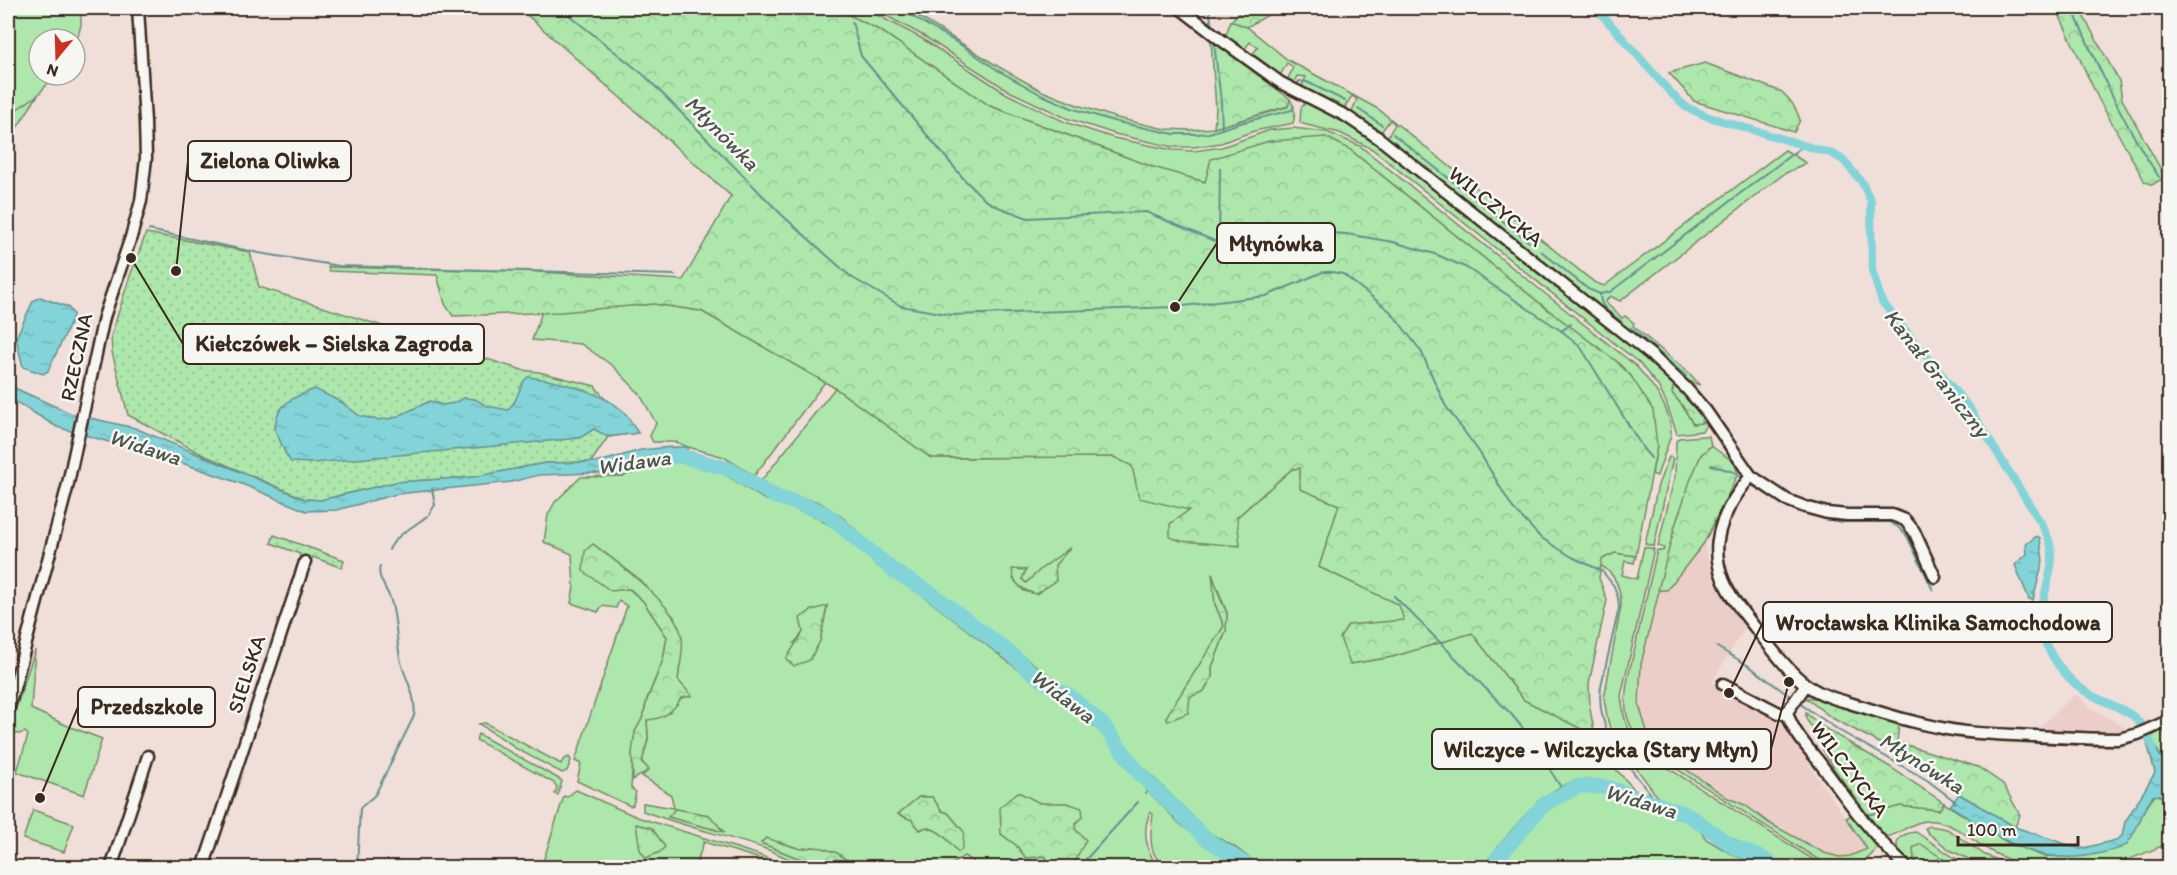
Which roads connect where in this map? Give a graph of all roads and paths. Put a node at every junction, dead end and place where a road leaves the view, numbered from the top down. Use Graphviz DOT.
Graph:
graph roads {
  1 [pos="138,8"];
  2 [pos="1180,8"];
  3 [pos="1752,476"];
  4 [pos="305,562"];
  5 [pos="1935,577"];
  6 [pos="1724,684"];
  7 [pos="1803,689"];
  8 [pos="8,711"];
  9 [pos="1789,711"];
  10 [pos="2169,720"];
  11 [pos="148,756"];
  12 [pos="111,867"];
  13 [pos="203,867"];
  14 [pos="1907,867"];
  1 -- 8 [label="street, RZECZNA"];
  2 -- 3 [label="street, WILCZYCKA"];
  3 -- 5 [label="street, WILCZYCKA"];
  3 -- 7 [label="street"];
  4 -- 13 [label="street, SIELSKA"];
  6 -- 9 [label="street"];
  7 -- 9 [label="street, WILCZYCKA"];
  7 -- 10 [label="street"];
  9 -- 14 [label="street, WILCZYCKA"];
  11 -- 12 [label="street"];
}
